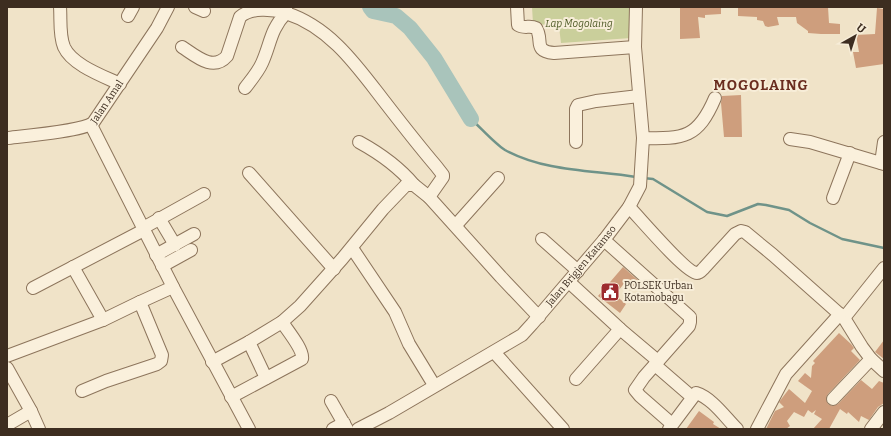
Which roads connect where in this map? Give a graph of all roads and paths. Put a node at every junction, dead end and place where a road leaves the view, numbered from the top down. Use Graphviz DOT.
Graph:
graph roads {
  1 [pos="60,7"];
  2 [pos="517,7"];
  3 [pos="636,7"];
  4 [pos="164,8"];
  5 [pos="286,10"];
  6 [pos="182,47"];
  7 [pos="635,47"];
  8 [pos="120,84"];
  9 [pos="245,88"];
  10 [pos="639,96"];
  11 [pos="715,98"];
  12 [pos="91,125"];
  13 [pos="7,138"];
  14 [pos="643,138"];
  15 [pos="790,139"];
  16 [pos="359,142"];
  17 [pos="576,142"];
  18 [pos="884,142"];
  19 [pos="850,154"];
  20 [pos="883,164"];
  21 [pos="249,173"];
  22 [pos="498,178"];
  23 [pos="414,185"];
  24 [pos="204,194"];
  25 [pos="429,196"];
  26 [pos="833,198"];
  27 [pos="629,206"];
  28 [pos="159,218"];
  29 [pos="456,225"];
  30 [pos="143,229"];
  31 [pos="194,234"];
  32 [pos="542,239"];
  33 [pos="604,240"];
  34 [pos="174,244"];
  35 [pos="352,248"];
  36 [pos="191,250"];
  37 [pos="159,260"];
  38 [pos="73,267"];
  39 [pos="884,268"];
  40 [pos="334,269"];
  41 [pos="578,271"];
  42 [pos="569,282"];
  43 [pos="173,287"];
  44 [pos="33,288"];
  45 [pos="140,302"];
  46 [pos="539,316"];
  47 [pos="842,316"];
  48 [pos="103,320"];
  49 [pos="282,322"];
  50 [pos="620,329"];
  51 [pos="249,342"];
  52 [pos="494,352"];
  53 [pos="7,356"];
  54 [pos="871,359"];
  55 [pos="212,362"];
  56 [pos="657,363"];
  57 [pos="7,368"];
  58 [pos="884,371"];
  59 [pos="266,378"];
  60 [pos="576,380"];
  61 [pos="434,385"];
  62 [pos="82,391"];
  63 [pos="231,397"];
  64 [pos="692,397"];
  65 [pos="833,399"];
  66 [pos="332,401"];
  67 [pos="31,411"];
  68 [pos="7,425"];
  69 [pos="345,426"];
  70 [pos="670,427"];
  71 [pos="38,429"];
  72 [pos="248,429"];
  73 [pos="333,429"];
  74 [pos="358,429"];
  75 [pos="563,429"];
  76 [pos="737,429"];
  77 [pos="757,429"];
  1 -- 8 [label="street"];
  2 -- 7 [label="street"];
  3 -- 7 [label="street, Jalan Brigjen Katamso"];
  4 -- 8 [label="street, Jalan Amal"];
  5 -- 6 [label="street"];
  5 -- 9 [label="street"];
  5 -- 25 [label="street"];
  7 -- 10 [label="street, Jalan Brigjen Katamso"];
  8 -- 12 [label="street, Jalan Amal"];
  10 -- 14 [label="street, Jalan Brigjen Katamso"];
  10 -- 17 [label="street"];
  11 -- 14 [label="street"];
  12 -- 13 [label="street, Jalan Amal"];
  12 -- 30 [label="street"];
  14 -- 27 [label="street, Jalan Brigjen Katamso"];
  15 -- 19 [label="street"];
  16 -- 23 [label="street"];
  18 -- 20 [label="street"];
  19 -- 20 [label="street"];
  19 -- 26 [label="street"];
  21 -- 40 [label="street"];
  22 -- 29 [label="street"];
  23 -- 25 [label="street"];
  23 -- 35 [label="street"];
  24 -- 28 [label="street"];
  25 -- 29 [label="street"];
  27 -- 33 [label="street, Jalan Brigjen Katamso"];
  27 -- 47 [label="street"];
  28 -- 30 [label="street"];
  28 -- 34 [label="street"];
  29 -- 46 [label="street"];
  30 -- 37 [label="street"];
  30 -- 38 [label="street"];
  31 -- 34 [label="street"];
  32 -- 41 [label="street"];
  33 -- 41 [label="street, Jalan Brigjen Katamso"];
  33 -- 56 [label="street"];
  34 -- 37 [label="street"];
  35 -- 40 [label="street"];
  35 -- 61 [label="street"];
  36 -- 37 [label="street"];
  37 -- 43 [label="street"];
  38 -- 44 [label="street"];
  38 -- 48 [label="street"];
  39 -- 47 [label="street"];
  40 -- 49 [label="street"];
  41 -- 42 [label="street, Jalan Brigjen Katamso"];
  42 -- 46 [label="street, Jalan Brigjen Katamso"];
  42 -- 50 [label="street"];
  43 -- 45 [label="street"];
  43 -- 55 [label="street"];
  45 -- 48 [label="street"];
  45 -- 62 [label="street"];
  46 -- 52 [label="street, Jalan Brigjen Katamso"];
  47 -- 54 [label="street"];
  47 -- 77 [label="street"];
  48 -- 53 [label="street"];
  49 -- 51 [label="street"];
  49 -- 59 [label="street"];
  50 -- 56 [label="street"];
  50 -- 60 [label="street"];
  51 -- 55 [label="street"];
  51 -- 59 [label="street"];
  52 -- 61 [label="street, Jalan Brigjen Katamso"];
  52 -- 75 [label="street"];
  54 -- 58 [label="street"];
  54 -- 65 [label="street"];
  55 -- 63 [label="street"];
  56 -- 64 [label="street"];
  56 -- 70 [label="street"];
  57 -- 67 [label="street"];
  59 -- 63 [label="street"];
  61 -- 74 [label="street, Jalan Brigjen Katamso"];
  63 -- 72 [label="street"];
  64 -- 70 [label="street"];
  64 -- 76 [label="street"];
  66 -- 69 [label="street"];
  67 -- 68 [label="street"];
  67 -- 71 [label="street"];
  69 -- 73 [label="street"];
}
